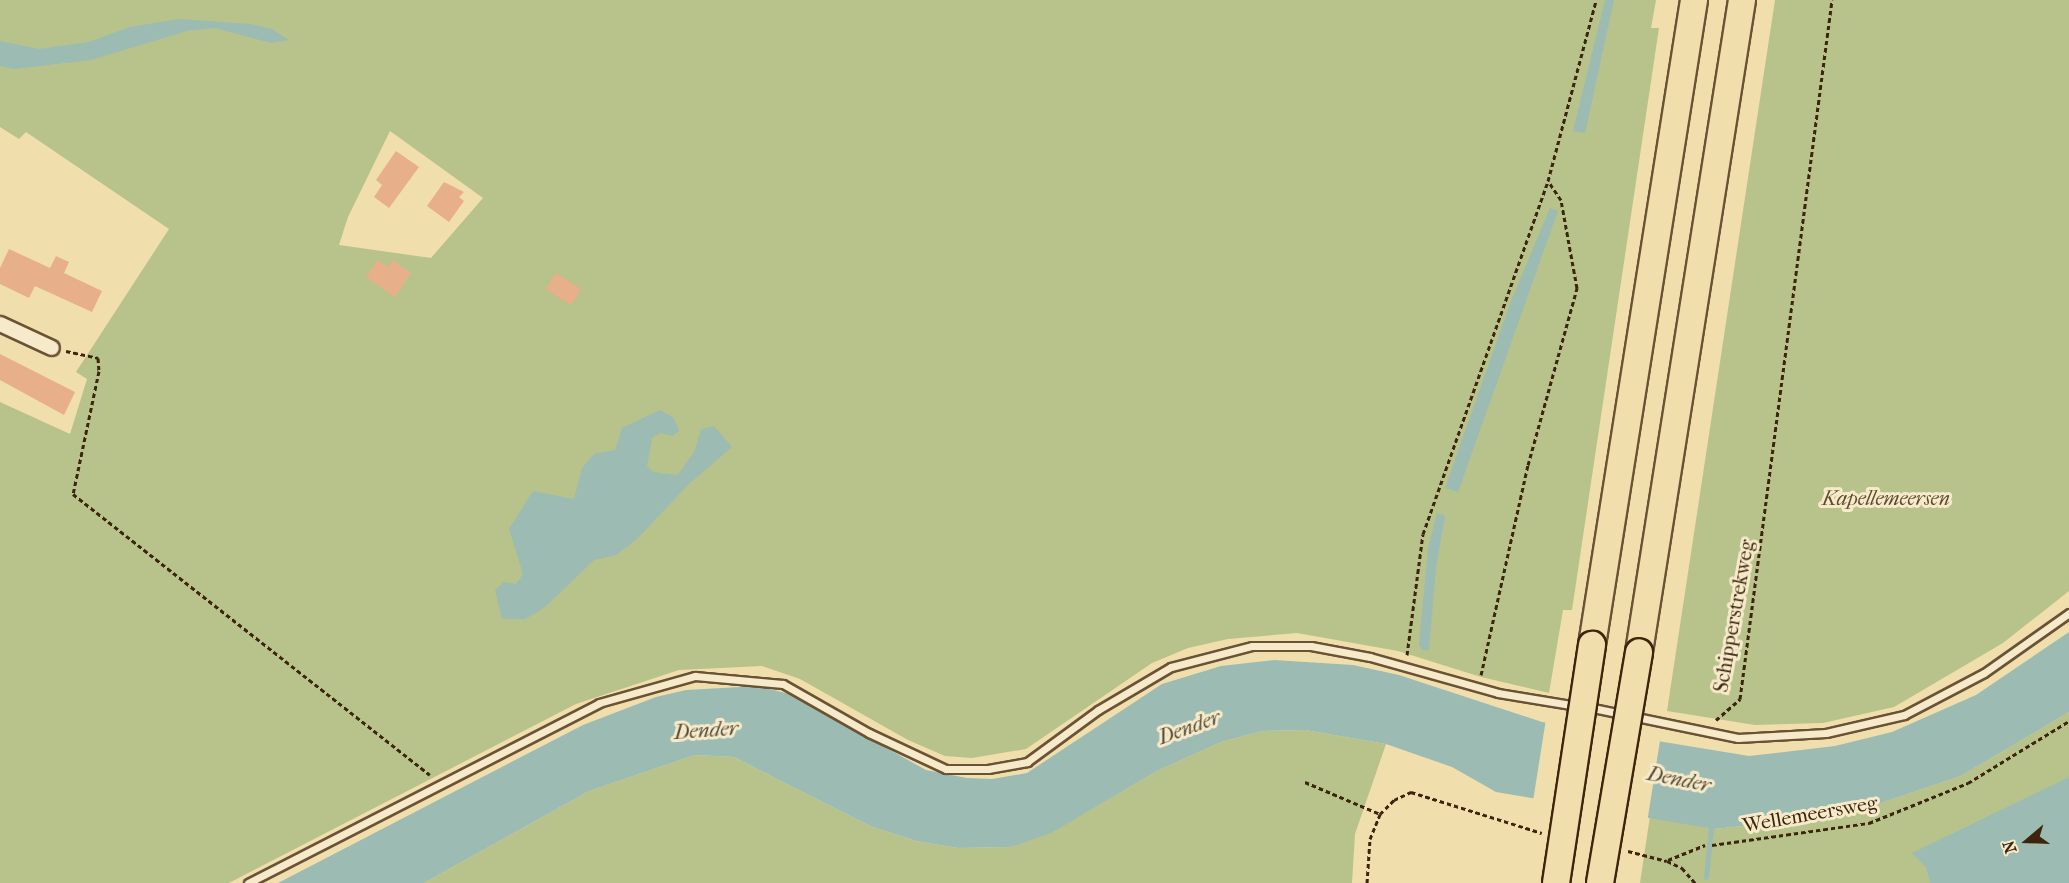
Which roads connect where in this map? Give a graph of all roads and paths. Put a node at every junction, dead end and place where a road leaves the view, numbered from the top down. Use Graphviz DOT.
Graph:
graph roads {
  1 [pos="1595,0"];
  2 [pos="1694,0"];
  3 [pos="1742,0"];
  4 [pos="1832,0"];
  5 [pos="1548,181"];
  6 [pos="0,324"];
  7 [pos="51,348"];
  8 [pos="2069,613"];
  9 [pos="1405,665"];
  10 [pos="1478,687"];
  11 [pos="2069,722"];
  12 [pos="1703,732"];
  13 [pos="1305,782"];
  14 [pos="441,784"];
  15 [pos="1380,814"];
  16 [pos="1528,830"];
  17 [pos="1705,845"];
  18 [pos="1712,845"];
  19 [pos="1646,855"];
  20 [pos="1667,861"];
  21 [pos="248,883"];
  22 [pos="1367,883"];
  23 [pos="1556,883"];
  24 [pos="1600,883"];
  25 [pos="1695,883"];
  1 -- 5 [label="path"];
  2 -- 23 [label="highway, bridge"];
  3 -- 24 [label="highway, bridge"];
  4 -- 12 [label="path, Schipperstrekweg"];
  5 -- 9 [label="path"];
  5 -- 10 [label="path"];
  6 -- 7 [label="street"];
  7 -- 14 [label="path"];
  8 -- 12 [label="lane"];
  9 -- 10 [label="lane"];
  9 -- 14 [label="lane"];
  10 -- 12 [label="lane"];
  11 -- 18 [label="path, Wellemeersweg"];
  13 -- 15 [label="path"];
  14 -- 21 [label="lane"];
  15 -- 16 [label="path"];
  15 -- 22 [label="path"];
  17 -- 20 [label="path"];
  19 -- 20 [label="path"];
  20 -- 25 [label="path"];
}
